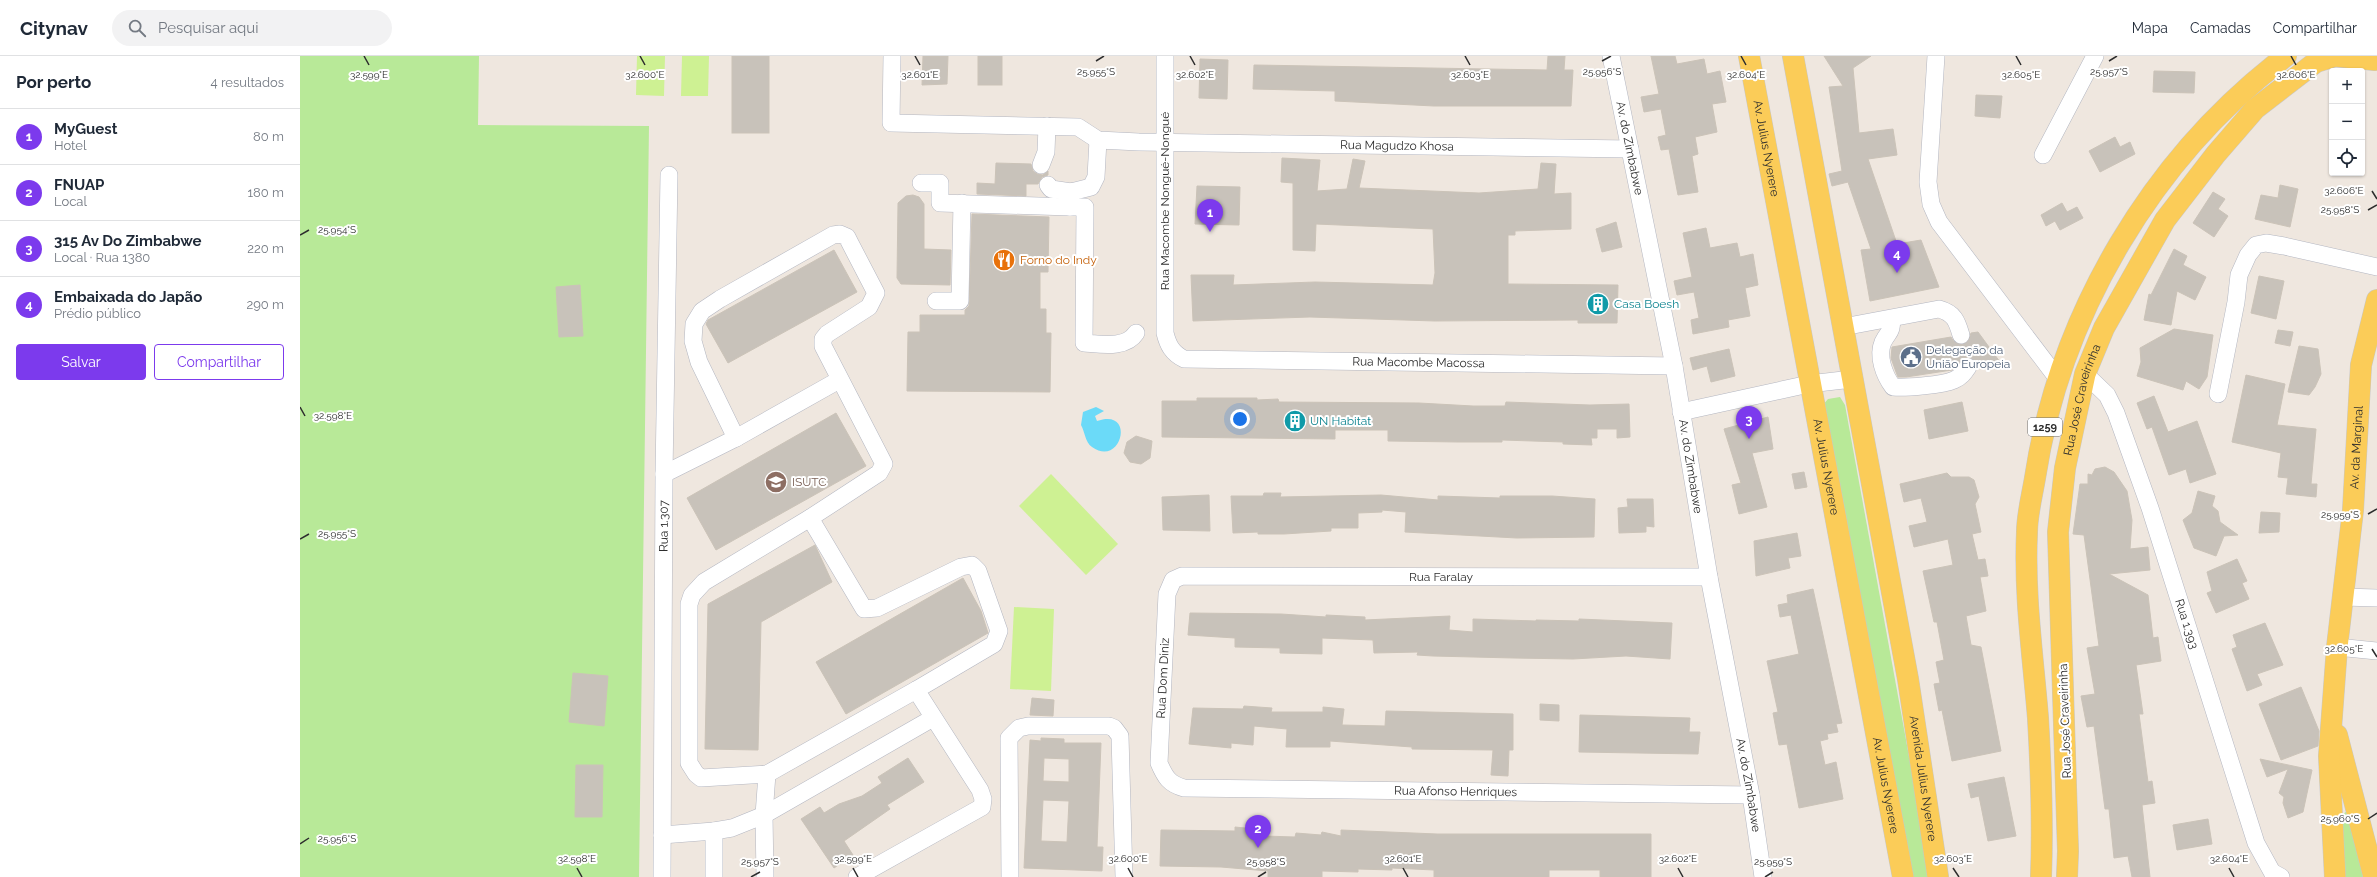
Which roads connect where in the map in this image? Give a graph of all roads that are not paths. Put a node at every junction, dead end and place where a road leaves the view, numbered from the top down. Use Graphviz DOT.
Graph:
graph roads {
  1 [pos="892,56"];
  2 [pos="1165,56"];
  3 [pos="1611,56"];
  4 [pos="1749,56"];
  5 [pos="1793,56"];
  6 [pos="1936,56"];
  7 [pos="2095,56"];
  8 [pos="2286,56"];
  9 [pos="2374,59"];
  10 [pos="1047,126"];
  11 [pos="1098,140"];
  12 [pos="1164,142"];
  13 [pos="1630,149"];
  14 [pos="2043,155"];
  15 [pos="1041,165"];
  16 [pos="669,175"];
  17 [pos="921,183"];
  18 [pos="1048,185"];
  19 [pos="1071,199"];
  20 [pos="962,203"];
  21 [pos="2377,267"];
  22 [pos="2377,300"];
  23 [pos="936,301"];
  24 [pos="1892,319"];
  25 [pos="1843,326"];
  26 [pos="1136,333"];
  27 [pos="1962,335"];
  28 [pos="1168,345"];
  29 [pos="1674,366"];
  30 [pos="1968,367"];
  31 [pos="2085,374"];
  32 [pos="1852,379"];
  33 [pos="2058,379"];
  34 [pos="839,380"];
  35 [pos="1809,384"];
  36 [pos="2218,394"];
  37 [pos="1682,412"];
  38 [pos="736,438"];
  39 [pos="664,474"];
  40 [pos="810,518"];
  41 [pos="1709,577"];
  42 [pos="1173,580"];
  43 [pos="2343,597"];
  44 [pos="2377,598"];
  45 [pos="2337,647"];
  46 [pos="2377,651"];
  47 [pos="916,690"];
  48 [pos="2332,715"];
  49 [pos="933,718"];
  50 [pos="767,774"];
  51 [pos="1164,776"];
  52 [pos="1751,795"];
  53 [pos="764,815"];
  54 [pos="714,832"];
  55 [pos="662,835"];
  56 [pos="662,877"];
  57 [pos="714,877"];
  58 [pos="765,877"];
  59 [pos="857,877"];
  60 [pos="1010,877"];
  61 [pos="1124,877"];
  62 [pos="1763,877"];
  63 [pos="1903,877"];
  64 [pos="1938,877"];
  65 [pos="2041,877"];
  66 [pos="2067,877"];
  67 [pos="2281,877"];
  68 [pos="2335,877"];
  69 [pos="2374,877"];
  1 -- 10 [label="street"];
  2 -- 12 [label="street, Rua Macombe Nongué-Nongué"];
  3 -- 13 [label="street, Av. do Zimbabwe"];
  4 -- 35 [label="main road, Av. Julius Nyerere"];
  5 -- 25 [label="main road"];
  6 -- 33 [label="street"];
  7 -- 14 [label="street"];
  8 -- 33 [label="main road, 1259"];
  9 -- 31 [label="main road, Rua José Craveirinha"];
  10 -- 11 [label="street"];
  10 -- 15 [label="street"];
  11 -- 12 [label="street, Rua Magudzo Khosa"];
  11 -- 19 [label="street"];
  12 -- 13 [label="street, Rua Magudzo Khosa"];
  12 -- 28 [label="street, Rua Macombe Nongué-Nongué"];
  13 -- 29 [label="street, Av. do Zimbabwe"];
  16 -- 39 [label="street, Rua 1.307"];
  17 -- 20 [label="street"];
  18 -- 19 [label="street"];
  19 -- 20 [label="street"];
  19 -- 26 [label="street"];
  20 -- 23 [label="street"];
  21 -- 36 [label="street"];
  22 -- 43 [label="main road, Av. da Marginal"];
  24 -- 25 [label="street"];
  24 -- 27 [label="street"];
  24 -- 30 [label="street"];
  25 -- 32 [label="main road"];
  28 -- 29 [label="street, Rua Macombe Macossa"];
  29 -- 37 [label="street, Av. do Zimbabwe"];
  31 -- 66 [label="main road, Rua José Craveirinha"];
  31 -- 67 [label="street, Rua 1.393"];
  32 -- 35 [label="street"];
  32 -- 64 [label="main road, Avenida Julius Nyerere"];
  33 -- 65 [label="main road, 1259"];
  34 -- 38 [label="street"];
  34 -- 38 [label="street"];
  34 -- 40 [label="street"];
  35 -- 37 [label="street"];
  35 -- 63 [label="main road, Av. Julius Nyerere"];
  37 -- 41 [label="street, Av. do Zimbabwe"];
  38 -- 39 [label="street"];
  39 -- 55 [label="street, Rua 1.307"];
  40 -- 47 [label="street"];
  40 -- 50 [label="street"];
  41 -- 42 [label="street, Rua Faralay"];
  41 -- 52 [label="street, Av. do Zimbabwe"];
  42 -- 51 [label="street, Rua Dom Diniz"];
  43 -- 44 [label="street"];
  43 -- 45 [label="main road, Av. da Marginal"];
  45 -- 46 [label="street"];
  45 -- 48 [label="main road, Av. da Marginal"];
  47 -- 49 [label="street"];
  47 -- 50 [label="street"];
  48 -- 68 [label="main road, Av. da Marginal"];
  48 -- 69 [label="main road, Av. da Marginal"];
  49 -- 53 [label="street"];
  49 -- 59 [label="street"];
  50 -- 53 [label="street"];
  51 -- 52 [label="street, Rua Afonso Henriques"];
  52 -- 62 [label="street, Av. do Zimbabwe"];
  53 -- 54 [label="street"];
  53 -- 58 [label="street"];
  54 -- 55 [label="street"];
  54 -- 57 [label="street"];
  55 -- 56 [label="street, Rua 1.307"];
  60 -- 61 [label="street"];
}
